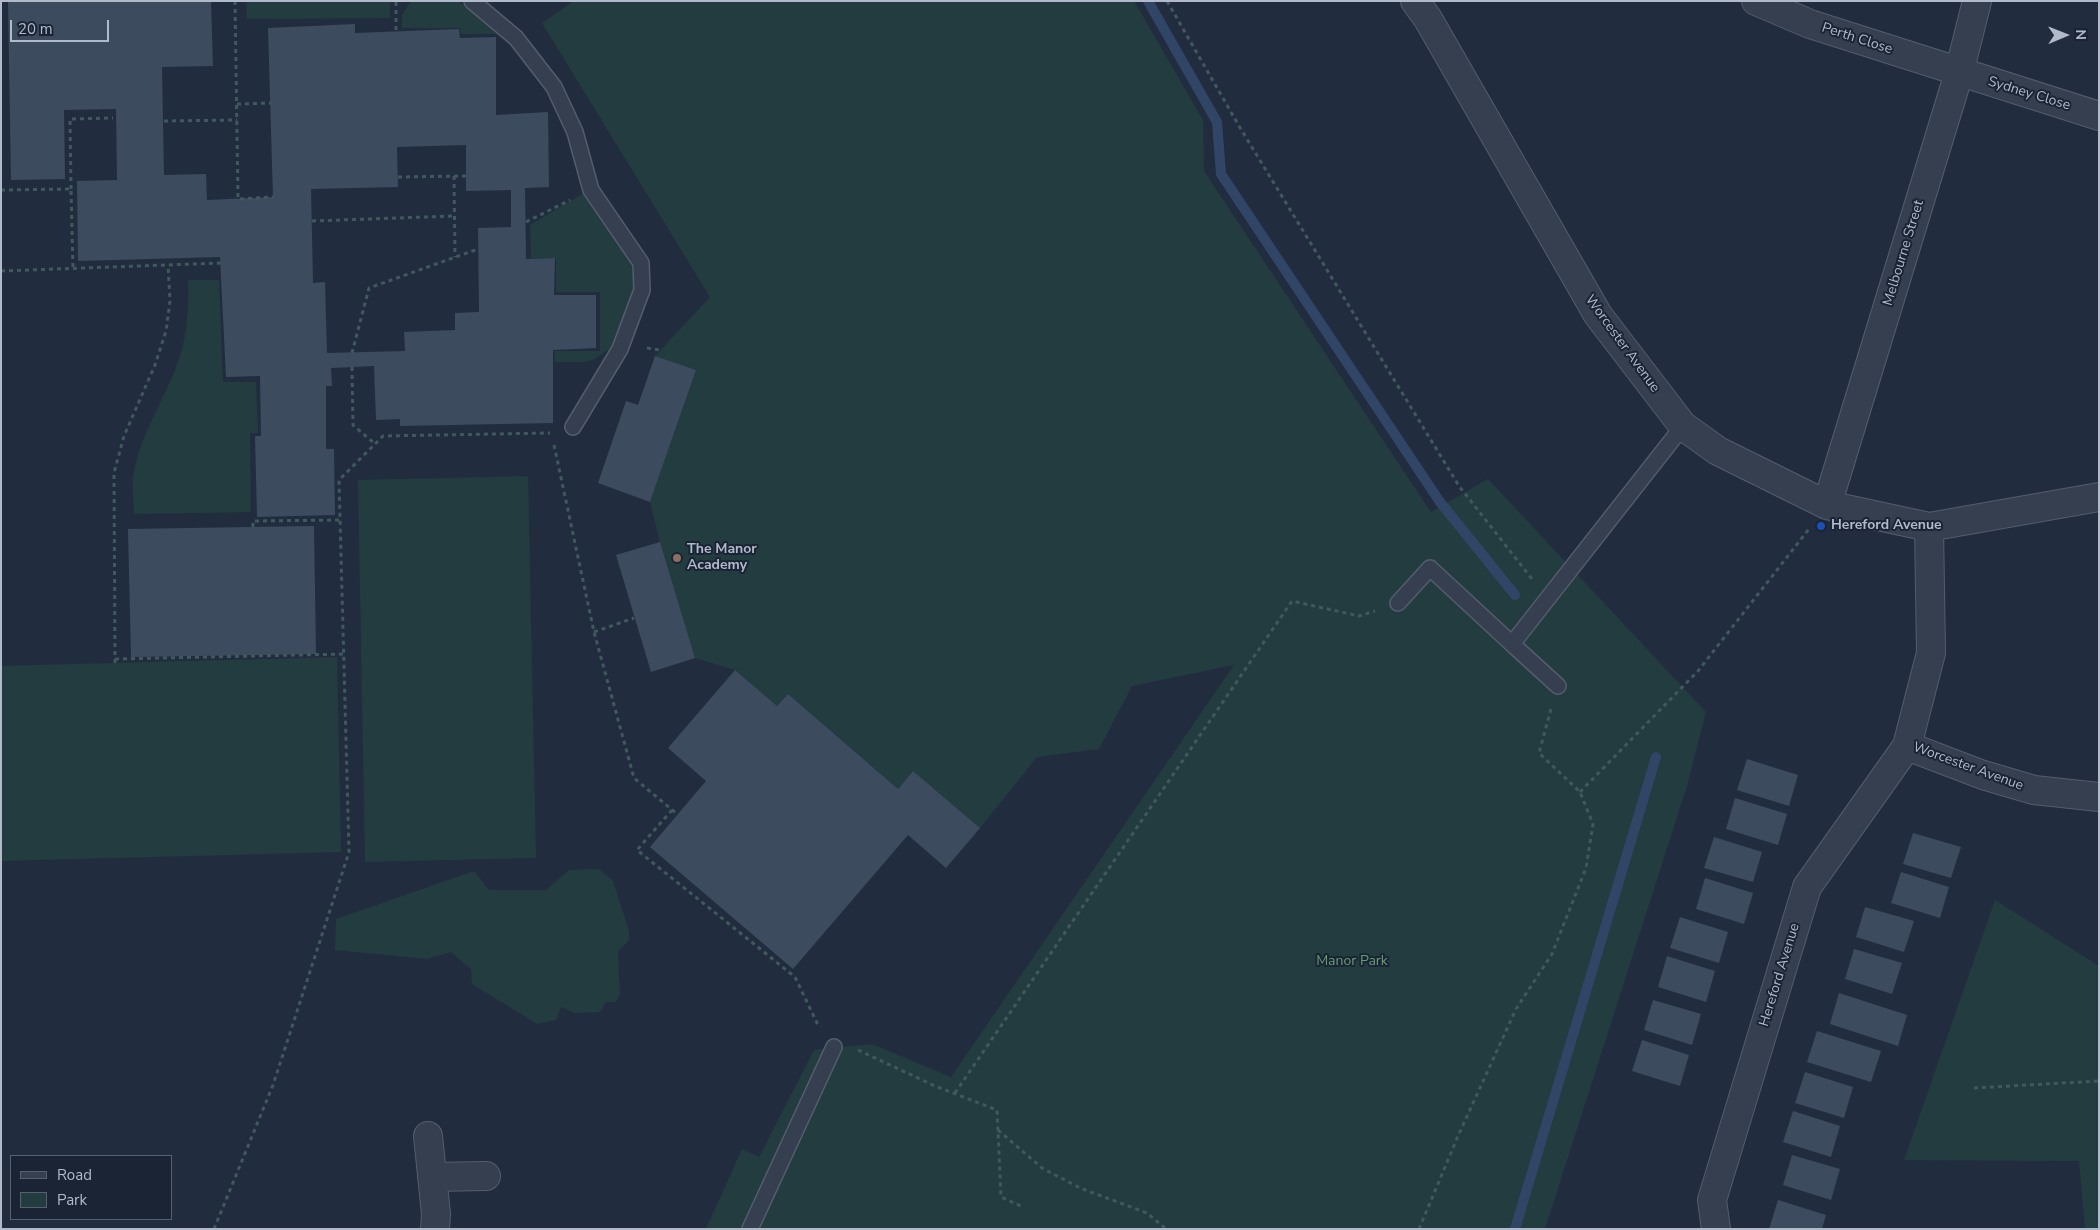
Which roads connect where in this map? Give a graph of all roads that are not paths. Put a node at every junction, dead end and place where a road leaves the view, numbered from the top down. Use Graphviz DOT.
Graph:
graph roads {
  1 [pos="472,1"];
  2 [pos="1415,1"];
  3 [pos="1756,1"];
  4 [pos="1978,1"];
  5 [pos="1959,72"];
  6 [pos="2099,116"];
  7 [pos="1684,426"];
  8 [pos="573,427"];
  9 [pos="2099,497"];
  10 [pos="1828,505"];
  11 [pos="1929,528"];
  12 [pos="1398,603"];
  13 [pos="1512,644"];
  14 [pos="1558,686"];
  15 [pos="1907,746"];
  16 [pos="2099,797"];
  17 [pos="834,1047"];
  18 [pos="428,1136"];
  19 [pos="486,1176"];
  20 [pos="432,1177"];
  21 [pos="435,1229"];
  22 [pos="750,1229"];
  23 [pos="1716,1229"];
  1 -- 8 [label="lane"];
  2 -- 7 [label="street, Worcester Avenue"];
  3 -- 5 [label="street, Perth Close"];
  4 -- 5 [label="street, Melbourne Street"];
  5 -- 6 [label="street, Sydney Close"];
  5 -- 10 [label="street, Melbourne Street"];
  7 -- 10 [label="street, Worcester Avenue"];
  7 -- 13 [label="lane"];
  9 -- 11 [label="street, Worcester Avenue"];
  10 -- 11 [label="street, Worcester Avenue"];
  11 -- 15 [label="street, Worcester Avenue"];
  12 -- 13 [label="lane"];
  13 -- 14 [label="lane"];
  15 -- 16 [label="street, Worcester Avenue"];
  15 -- 23 [label="street, Hereford Avenue"];
  17 -- 22 [label="lane"];
  18 -- 20 [label="street"];
  19 -- 20 [label="street"];
  20 -- 21 [label="street"];
}
